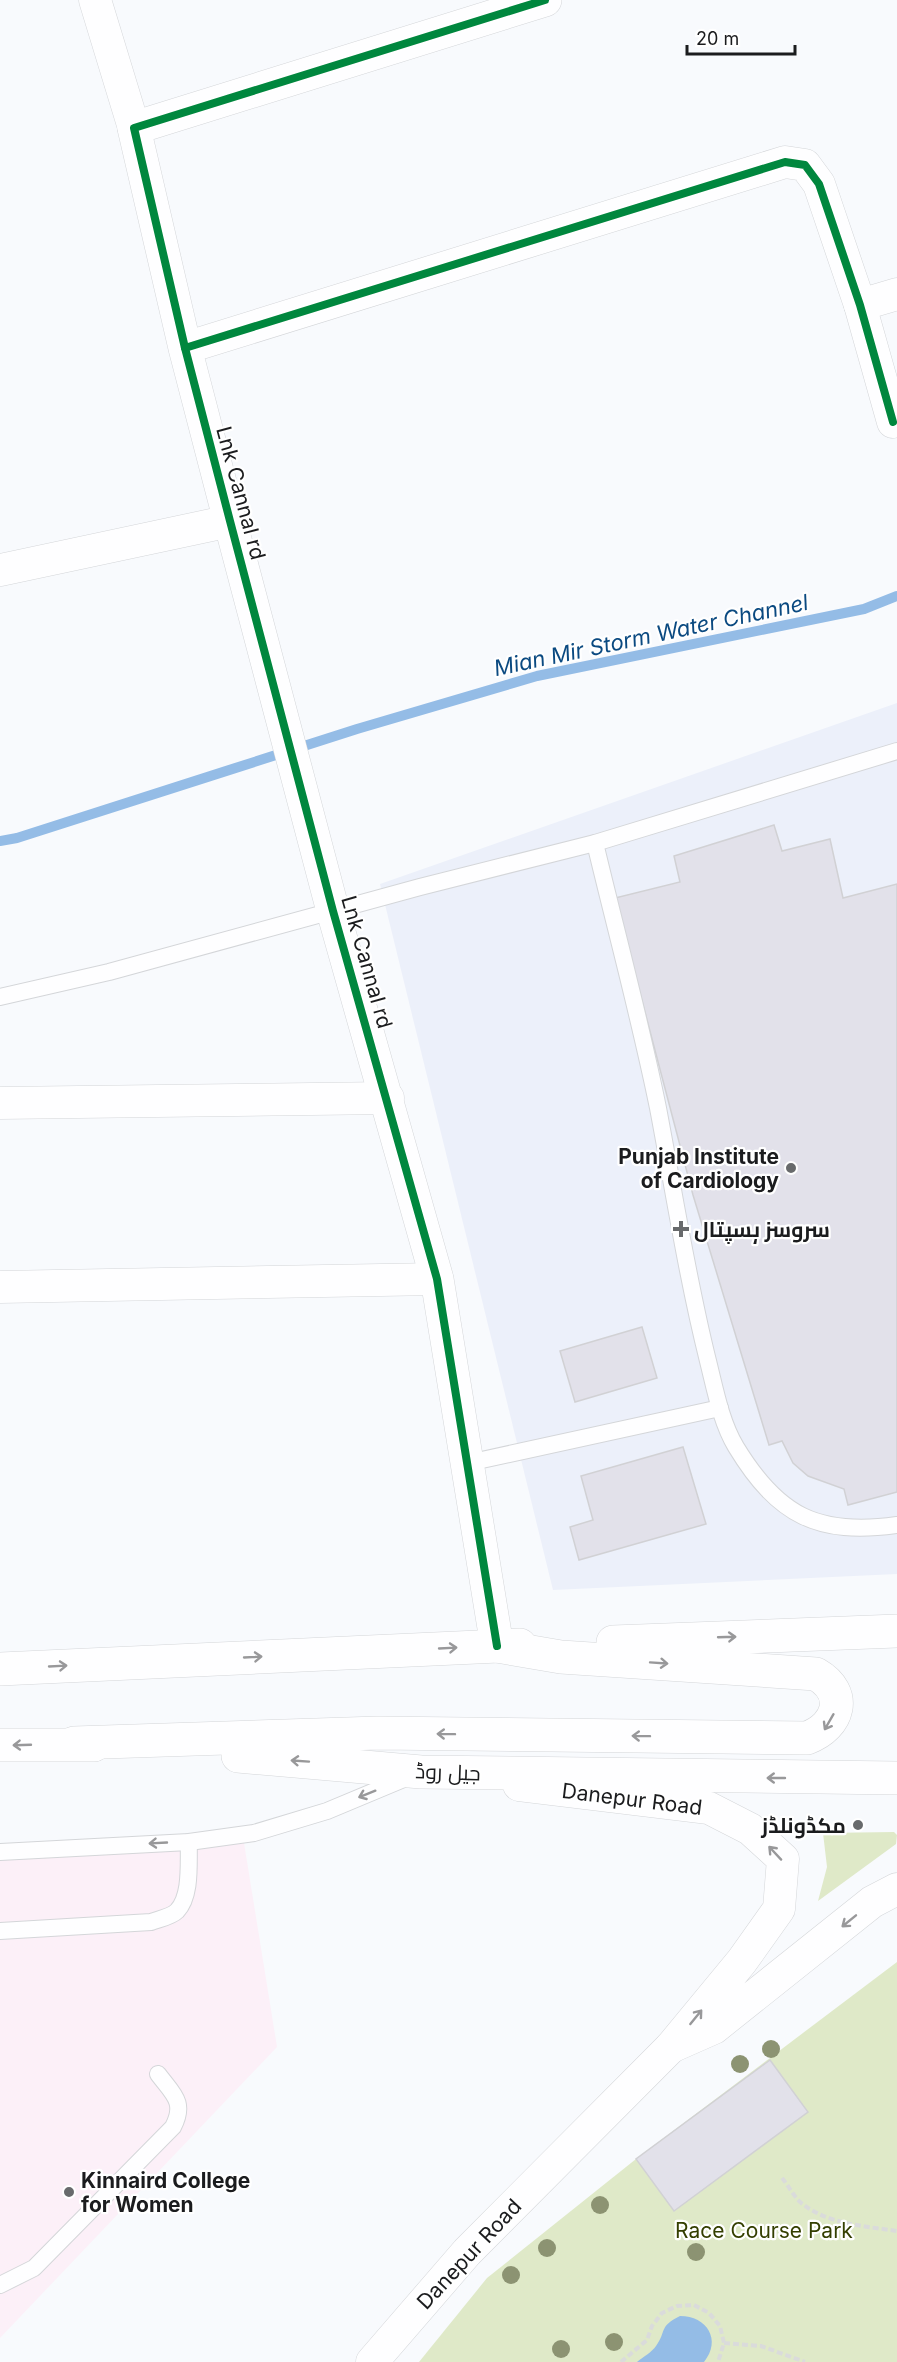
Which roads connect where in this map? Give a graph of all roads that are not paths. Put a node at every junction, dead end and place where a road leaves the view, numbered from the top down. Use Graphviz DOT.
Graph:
graph roads {
  1 [pos="95,0"];
  2 [pos="545,0"];
  3 [pos="134,128"];
  4 [pos="897,294"];
  5 [pos="860,305"];
  6 [pos="184,348"];
  7 [pos="893,422"];
  8 [pos="230,521"];
  9 [pos="0,570"];
  10 [pos="897,751"];
  11 [pos="595,843"];
  12 [pos="333,911"];
  13 [pos="1,995"];
  14 [pos="388,1098"];
  15 [pos="0,1103"];
  16 [pos="437,1279"];
  17 [pos="0,1287"];
  18 [pos="720,1408"];
  19 [pos="468,1464"];
  20 [pos="897,1525"];
  21 [pos="897,1631"];
  22 [pos="497,1646"];
  23 [pos="0,1669"];
  24 [pos="74,1743"];
  25 [pos="0,1745"];
  26 [pos="421,1772"];
  27 [pos="897,1778"];
  28 [pos="189,1842"];
  29 [pos="0,1852"];
  30 [pos="897,1889"];
  31 [pos="0,1931"];
  32 [pos="672,2048"];
  33 [pos="158,2074"];
  34 [pos="0,2285"];
  35 [pos="372,2362"];
  1 -- 3 [label="street"];
  2 -- 3 [label="main road"];
  3 -- 6 [label="main road, Lnk Cannal rd"];
  4 -- 5 [label="street"];
  5 -- 6 [label="street"];
  5 -- 7 [label="street"];
  6 -- 8 [label="main road, Lnk Cannal rd"];
  8 -- 9 [label="street, Lnk Cannal rd"];
  8 -- 12 [label="main road, Lnk Cannal rd"];
  10 -- 11 [label="lane"];
  11 -- 12 [label="lane"];
  11 -- 18 [label="lane"];
  12 -- 13 [label="lane"];
  12 -- 14 [label="main road, Lnk Cannal rd"];
  14 -- 15 [label="street"];
  14 -- 16 [label="main road, Lnk Cannal rd"];
  16 -- 17 [label="street"];
  16 -- 19 [label="main road, Lnk Cannal rd"];
  18 -- 19 [label="lane"];
  18 -- 20 [label="lane"];
  19 -- 22 [label="main road, Lnk Cannal rd"];
  22 -- 21 [label="main road, one-way"];
  23 -- 22 [label="main road, one-way"];
  22 -- 24 [label="main road, one-way"];
  24 -- 25 [label="main road, جیل روڈ, one-way"];
  26 -- 24 [label="main road, جیل روڈ, one-way"];
  27 -- 26 [label="main road, جیل روڈ, one-way"];
  26 -- 28 [label="lane, one-way"];
  32 -- 26 [label="street, Danepur Road, one-way"];
  28 -- 29 [label="lane, one-way"];
  28 -- 31 [label="lane"];
  30 -- 32 [label="street, Danepur Road, one-way"];
  32 -- 35 [label="street, Danepur Road"];
  33 -- 34 [label="lane"];
}
